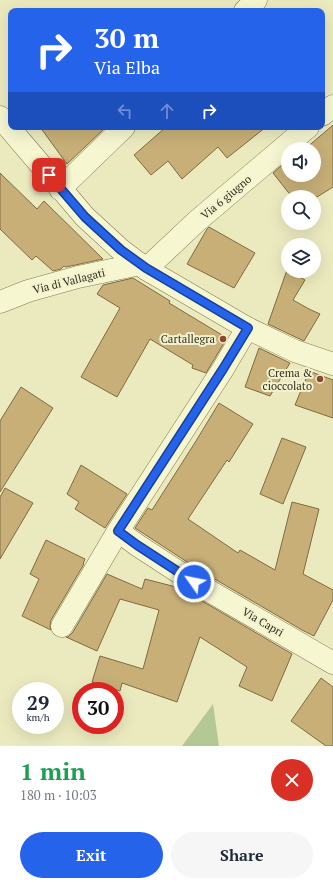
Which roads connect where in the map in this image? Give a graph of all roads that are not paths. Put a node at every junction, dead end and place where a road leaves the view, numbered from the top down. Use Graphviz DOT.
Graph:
graph roads {
  1 [pos="256,0"];
  2 [pos="248,8"];
  3 [pos="333,106"];
  4 [pos="325,113"];
  5 [pos="0,117"];
  6 [pos="8,127"];
  7 [pos="11,130"];
  8 [pos="121,130"];
  9 [pos="304,130"];
  10 [pos="60,189"];
  11 [pos="143,266"];
  12 [pos="0,302"];
  13 [pos="248,328"];
  14 [pos="333,364"];
  15 [pos="118,531"];
  16 [pos="62,626"];
  17 [pos="333,663"];
  1 -- 2 [label="street"];
  3 -- 4 [label="street"];
  5 -- 6 [label="street"];
  7 -- 10 [label="street"];
  8 -- 10 [label="street"];
  9 -- 11 [label="street, Via 6 giugno"];
  10 -- 11 [label="street"];
  11 -- 12 [label="street, Via di Vallagati"];
  11 -- 13 [label="street"];
  13 -- 14 [label="street"];
  13 -- 15 [label="street"];
  15 -- 16 [label="street"];
  15 -- 17 [label="street, Via Capri"];
}
